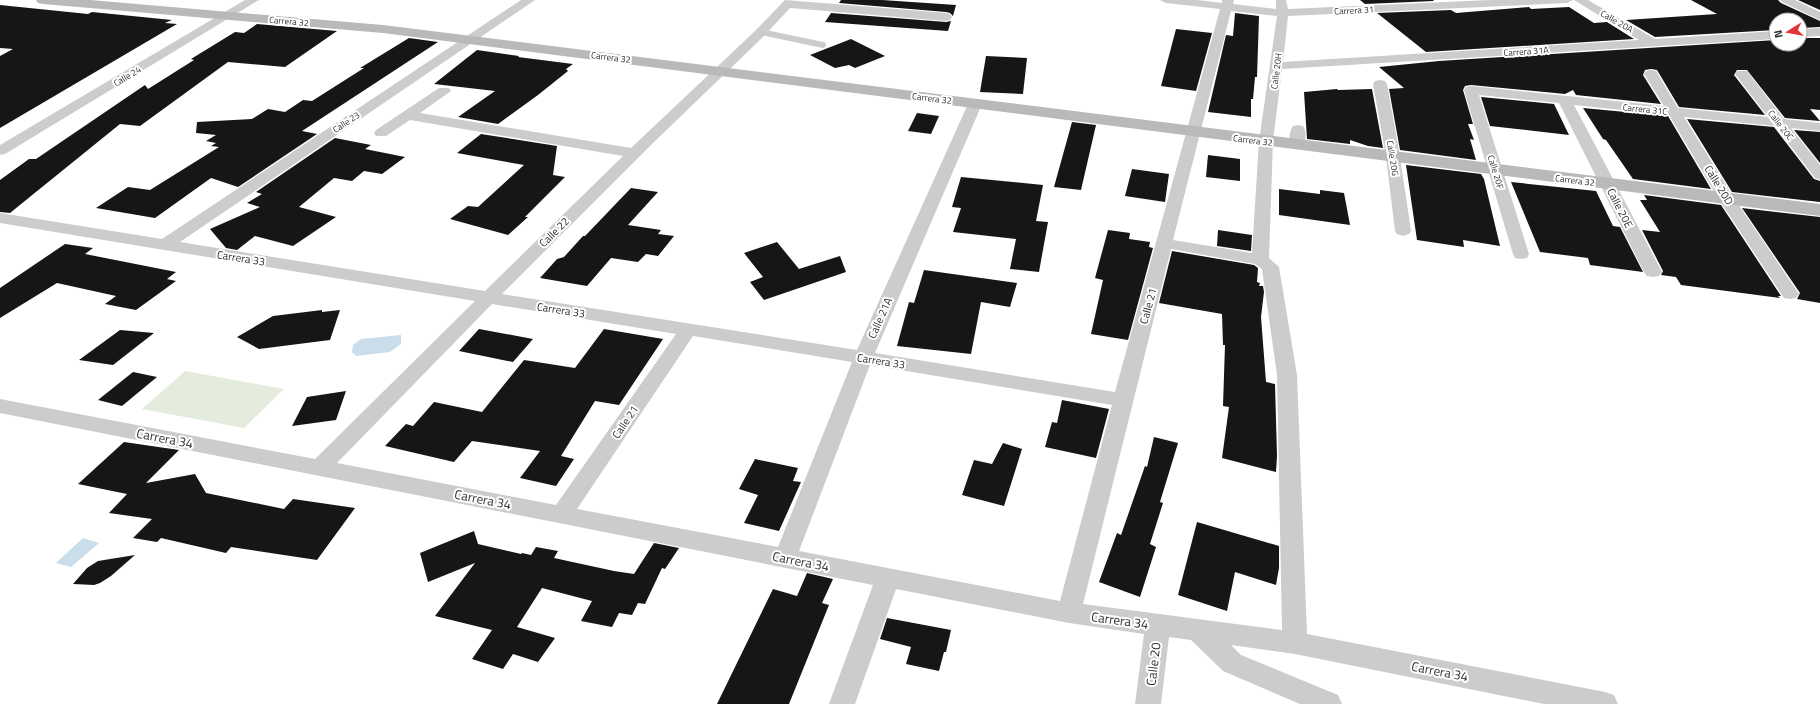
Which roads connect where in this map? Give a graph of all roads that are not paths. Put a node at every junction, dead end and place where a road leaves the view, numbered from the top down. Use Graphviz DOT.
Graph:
graph roads {
  1 [pos="43,0"];
  2 [pos="253,0"];
  3 [pos="529,0"];
  4 [pos="1166,0"];
  5 [pos="1281,0"];
  6 [pos="1567,0"];
  7 [pos="1580,0"];
  8 [pos="1786,0"];
  9 [pos="789,2"];
  10 [pos="1483,2"];
  11 [pos="1227,3"];
  12 [pos="1283,13"];
  13 [pos="228,16"];
  14 [pos="1820,16"];
  15 [pos="946,18"];
  16 [pos="761,32"];
  17 [pos="1820,32"];
  18 [pos="1808,33"];
  19 [pos="1768,36"];
  20 [pos="469,39"];
  21 [pos="1653,43"];
  22 [pos="823,45"];
  23 [pos="1276,66"];
  24 [pos="719,71"];
  25 [pos="1651,74"];
  26 [pos="1742,74"];
  27 [pos="1380,84"];
  28 [pos="1471,90"];
  29 [pos="444,91"];
  30 [pos="1565,101"];
  31 [pos="975,104"];
  32 [pos="1674,112"];
  33 [pos="408,115"];
  34 [pos="1780,123"];
  35 [pos="1820,127"];
  36 [pos="1194,132"];
  37 [pos="381,133"];
  38 [pos="1266,141"];
  39 [pos="0,152"];
  40 [pos="634,153"];
  41 [pos="1393,157"];
  42 [pos="1495,170"];
  43 [pos="1820,176"];
  44 [pos="1608,184"];
  45 [pos="1726,198"];
  46 [pos="1820,210"];
  47 [pos="0,218"];
  48 [pos="1403,231"];
  49 [pos="1164,243"];
  50 [pos="164,245"];
  51 [pos="1521,254"];
  52 [pos="1260,260"];
  53 [pos="1653,272"];
  54 [pos="1790,294"];
  55 [pos="486,298"];
  56 [pos="688,330"];
  57 [pos="862,358"];
  58 [pos="1123,400"];
  59 [pos="0,406"];
  60 [pos="319,468"];
  61 [pos="562,514"];
  62 [pos="785,558"];
  63 [pos="888,578"];
  64 [pos="1069,613"];
  65 [pos="1158,625"];
  66 [pos="1197,630"];
  67 [pos="1295,643"];
  68 [pos="842,704"];
  69 [pos="1148,704"];
  70 [pos="1328,704"];
  71 [pos="1605,704"];
  1 -- 13 [label="street, Carrera 32"];
  2 -- 13 [label="street, Calle 24"];
  3 -- 20 [label="street, Calle 23"];
  4 -- 11 [label="street, Carrera 31"];
  5 -- 12 [label="street, Calle 20H"];
  6 -- 10 [label="street, Carrera 31"];
  7 -- 21 [label="street, Calle 20A"];
  8 -- 14 [label="street"];
  9 -- 15 [label="street"];
  9 -- 16 [label="street, Calle 22"];
  10 -- 12 [label="street, Carrera 31"];
  11 -- 12 [label="street, Carrera 31"];
  11 -- 36 [label="street, Calle 21"];
  12 -- 23 [label="street, Calle 20H"];
  13 -- 20 [label="street, Carrera 32"];
  13 -- 39 [label="street, Calle 24"];
  16 -- 22 [label="lane"];
  16 -- 24 [label="street, Calle 22"];
  17 -- 18 [label="street"];
  19 -- 21 [label="street, Carrera 31A"];
  20 -- 24 [label="street, Carrera 32"];
  20 -- 50 [label="street, Calle 23"];
  21 -- 23 [label="street, Carrera 31A"];
  23 -- 38 [label="street, Calle 20H"];
  24 -- 31 [label="street, Carrera 32"];
  24 -- 40 [label="street, Calle 22"];
  25 -- 32 [label="street, Calle 20D"];
  26 -- 34 [label="street, Calle 20C"];
  27 -- 41 [label="street, Calle 20G"];
  28 -- 30 [label="street, Carrera 31C"];
  28 -- 42 [label="street, Calle 20F"];
  29 -- 33 [label="street"];
  30 -- 32 [label="street, Carrera 31C"];
  30 -- 44 [label="street, Calle 20E"];
  31 -- 36 [label="street, Carrera 32"];
  31 -- 57 [label="street, Calle 21A"];
  32 -- 34 [label="street, Carrera 31C"];
  32 -- 45 [label="street, Calle 20D"];
  33 -- 37 [label="street"];
  33 -- 40 [label="street"];
  34 -- 35 [label="street, Carrera 31C"];
  34 -- 43 [label="street, Calle 20C"];
  36 -- 38 [label="street, Carrera 32"];
  36 -- 49 [label="street, Calle 21"];
  38 -- 41 [label="street, Carrera 32"];
  38 -- 52 [label="street, Calle 20H"];
  40 -- 55 [label="street, Calle 22"];
  41 -- 42 [label="street, Carrera 32"];
  41 -- 48 [label="street, Calle 20G"];
  42 -- 44 [label="street, Carrera 32"];
  42 -- 51 [label="street, Calle 20F"];
  44 -- 45 [label="street, Carrera 32"];
  44 -- 53 [label="street, Calle 20E"];
  45 -- 46 [label="street, Carrera 32"];
  45 -- 54 [label="street, Calle 20D"];
  47 -- 50 [label="street, Carrera 33"];
  49 -- 52 [label="street"];
  49 -- 58 [label="street, Calle 21"];
  50 -- 55 [label="street, Carrera 33"];
  52 -- 67 [label="street"];
  55 -- 56 [label="street, Carrera 33"];
  55 -- 60 [label="street, Calle 22"];
  56 -- 57 [label="street, Carrera 33"];
  56 -- 61 [label="street, Calle 21"];
  57 -- 58 [label="street, Carrera 33"];
  57 -- 62 [label="street, Calle 21A"];
  58 -- 64 [label="street, Calle 21"];
  59 -- 60 [label="street, Carrera 34"];
  60 -- 61 [label="street, Carrera 34"];
  61 -- 62 [label="street, Carrera 34"];
  62 -- 63 [label="street, Carrera 34"];
  63 -- 64 [label="street, Carrera 34"];
  63 -- 68 [label="street"];
  64 -- 65 [label="street, Carrera 34"];
  65 -- 66 [label="street, Carrera 34"];
  65 -- 69 [label="street, Calle 20"];
  66 -- 67 [label="street, Carrera 34"];
  66 -- 70 [label="street"];
  67 -- 71 [label="street, Carrera 34"];
}
